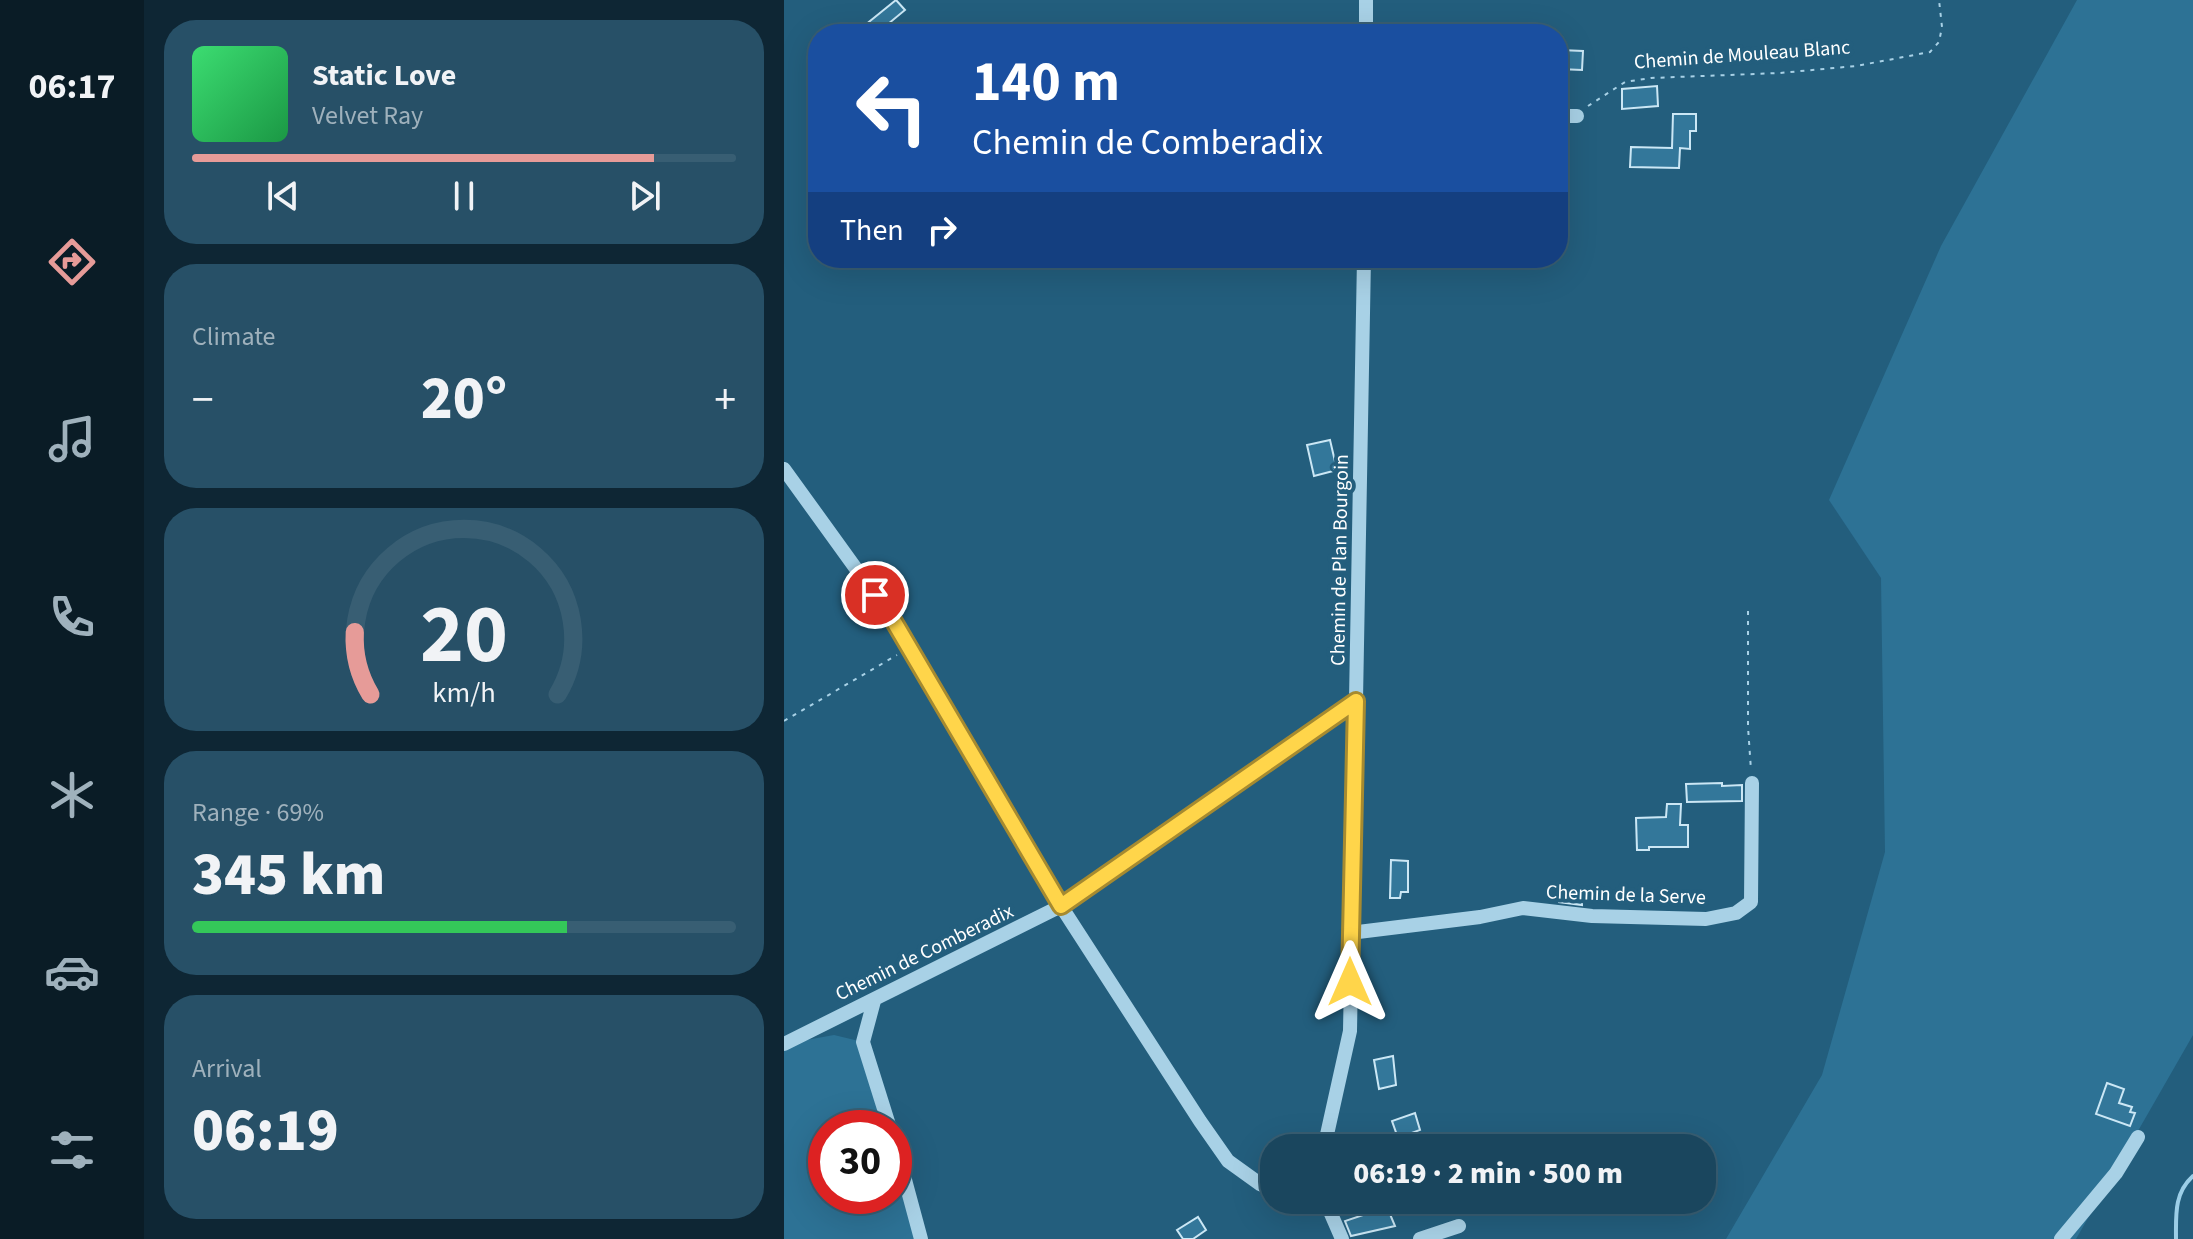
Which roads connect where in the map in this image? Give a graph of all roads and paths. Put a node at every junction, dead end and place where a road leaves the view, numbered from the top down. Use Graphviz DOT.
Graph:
graph roads {
  1 [pos="1366,0"];
  2 [pos="1939,0"];
  3 [pos="1366,24"];
  4 [pos="1568,116"];
  5 [pos="1577,116"];
  6 [pos="1364,268"];
  7 [pos="784,469"];
  8 [pos="1748,611"];
  9 [pos="909,647"];
  10 [pos="1356,701"];
  11 [pos="784,721"];
  12 [pos="1752,783"];
  13 [pos="1061,906"];
  14 [pos="1350,933"];
  15 [pos="874,1001"];
  16 [pos="784,1044"];
  17 [pos="884,1110"];
  18 [pos="1327,1134"];
  19 [pos="2138,1137"];
  20 [pos="1260,1184"];
  21 [pos="912,1206"];
  22 [pos="1330,1214"];
  23 [pos="1459,1226"];
  24 [pos="1340,1238"];
  25 [pos="921,1239"];
  26 [pos="1420,1239"];
  27 [pos="2061,1239"];
  1 -- 3 [label="street"];
  2 -- 5 [label="path, Chemin de Mouleau Blanc"];
  4 -- 5 [label="street"];
  6 -- 10 [label="street, Chemin de Plan Bourgoin"];
  7 -- 9 [label="street"];
  8 -- 12 [label="path"];
  9 -- 11 [label="path"];
  9 -- 13 [label="street"];
  10 -- 13 [label="street, Chemin de Comberadix"];
  10 -- 14 [label="street, Chemin de Plan Bourgoin"];
  12 -- 14 [label="street, Chemin de la Serve"];
  13 -- 15 [label="street, Chemin de Comberadix"];
  13 -- 20 [label="street"];
  14 -- 18 [label="street, Chemin de Plan Bourgoin"];
  15 -- 16 [label="street, Chemin de Comberadix"];
  15 -- 17 [label="street"];
  19 -- 27 [label="street"];
  21 -- 25 [label="street"];
  22 -- 24 [label="street"];
  23 -- 26 [label="street"];
}
